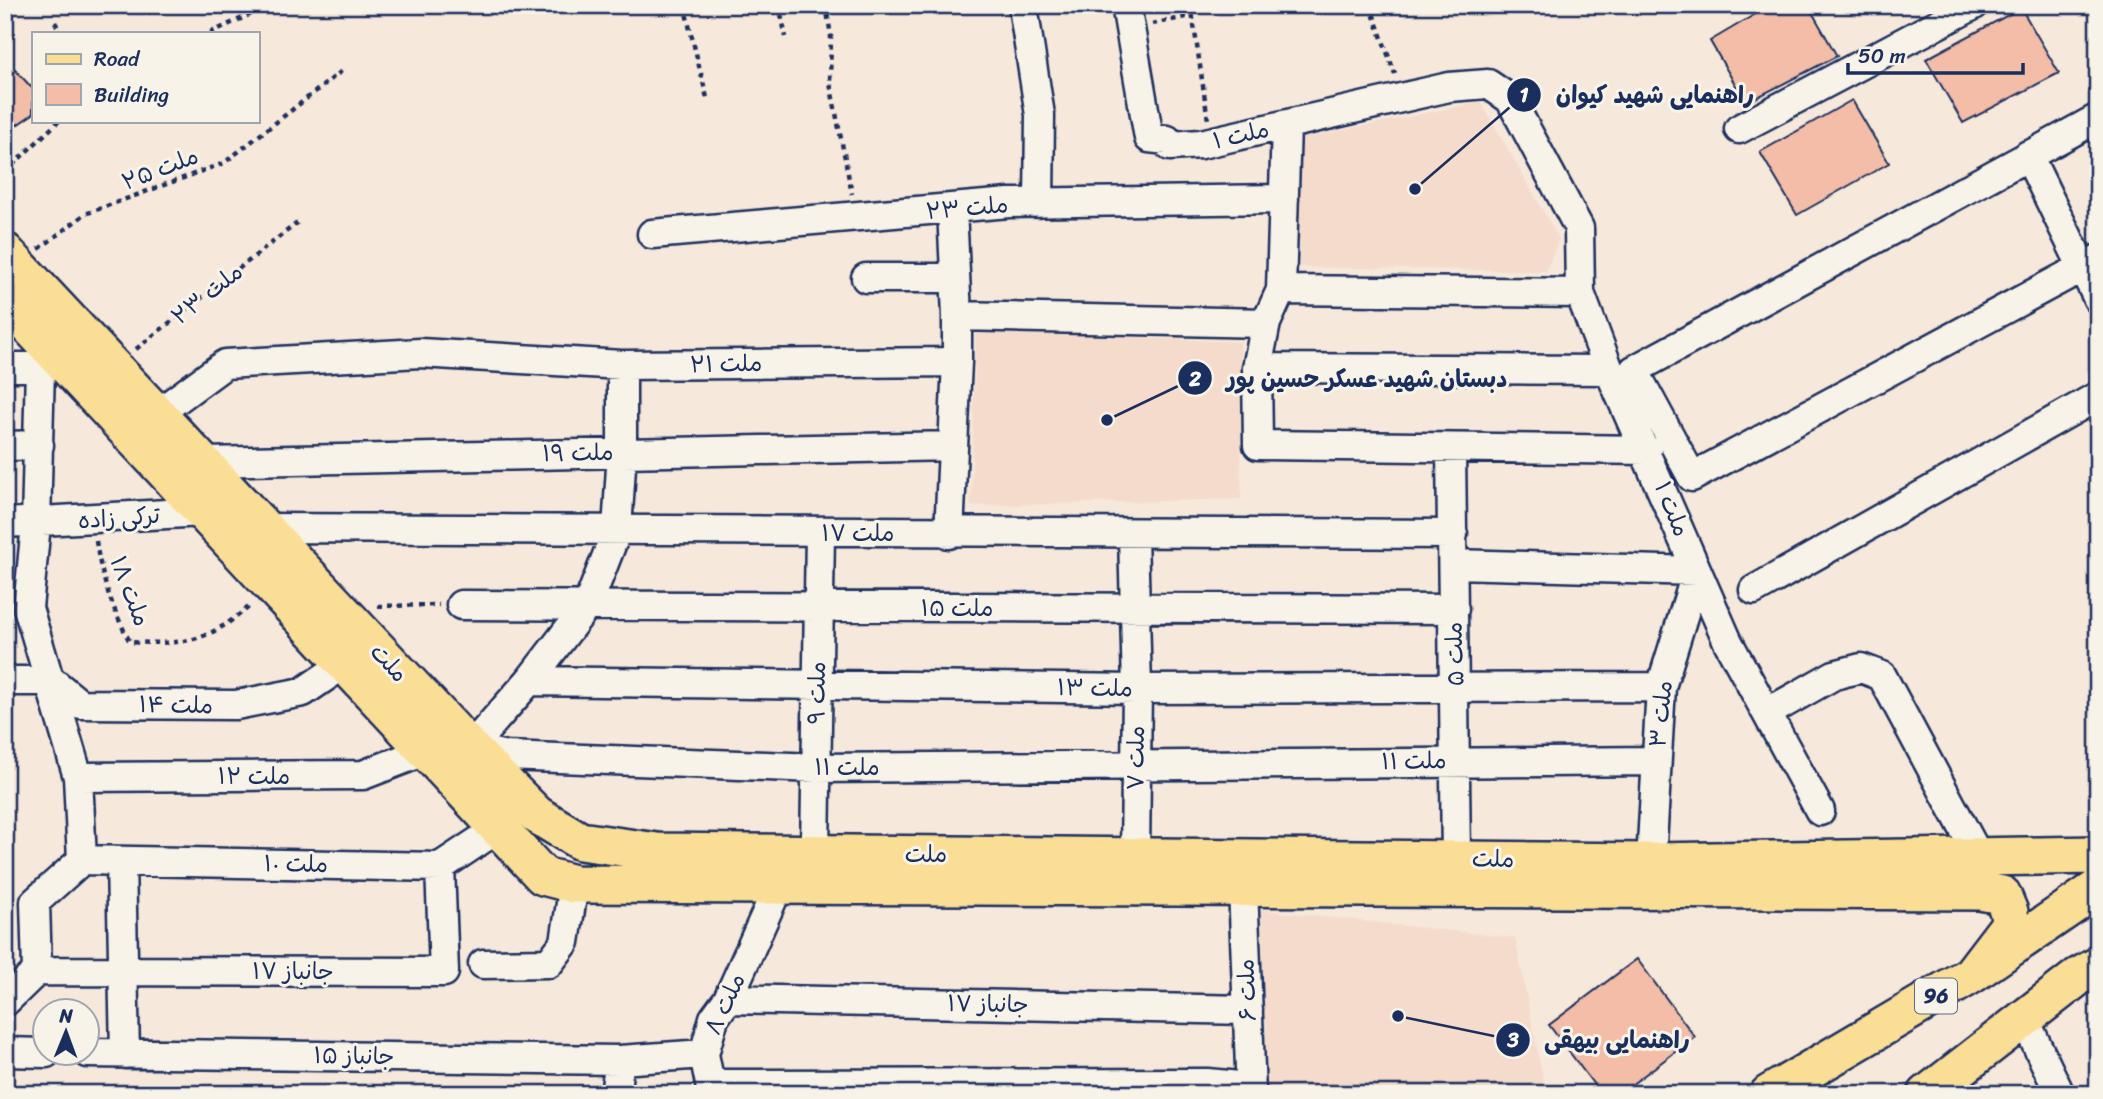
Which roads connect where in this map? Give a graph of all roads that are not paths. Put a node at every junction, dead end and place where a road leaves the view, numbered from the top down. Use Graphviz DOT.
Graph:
graph roads {
  1 [pos="1974,5"];
  2 [pos="1024,13"];
  3 [pos="1128,17"];
  4 [pos="2098,118"];
  5 [pos="1286,125"];
  6 [pos="1739,129"];
  7 [pos="2028,155"];
  8 [pos="1284,199"];
  9 [pos="1039,203"];
  10 [pos="951,209"];
  11 [pos="652,234"];
  12 [pos="11,258"];
  13 [pos="2090,263"];
  14 [pos="866,278"];
  15 [pos="955,278"];
  16 [pos="1281,290"];
  17 [pos="1580,293"];
  18 [pos="2098,299"];
  19 [pos="5,300"];
  20 [pos="957,316"];
  21 [pos="1266,323"];
  22 [pos="60,352"];
  23 [pos="957,362"];
  24 [pos="622,365"];
  25 [pos="5,367"];
  26 [pos="1257,368"];
  27 [pos="1609,370"];
  28 [pos="2098,396"];
  29 [pos="157,414"];
  30 [pos="39,445"];
  31 [pos="5,446"];
  32 [pos="953,446"];
  33 [pos="1451,450"];
  34 [pos="1647,450"];
  35 [pos="622,451"];
  36 [pos="203,462"];
  37 [pos="203,512"];
  38 [pos="5,523"];
  39 [pos="36,524"];
  40 [pos="263,528"];
  41 [pos="617,530"];
  42 [pos="820,533"];
  43 [pos="949,534"];
  44 [pos="1133,534"];
  45 [pos="1453,534"];
  46 [pos="1453,564"];
  47 [pos="1697,571"];
  48 [pos="1754,590"];
  49 [pos="588,604"];
  50 [pos="461,605"];
  51 [pos="17,608"];
  52 [pos="819,608"];
  53 [pos="1136,609"];
  54 [pos="1454,609"];
  55 [pos="344,664"];
  56 [pos="5,681"];
  57 [pos="52,681"];
  58 [pos="529,681"];
  59 [pos="817,685"];
  60 [pos="1661,687"];
  61 [pos="1457,688"];
  62 [pos="1137,689"];
  63 [pos="1767,713"];
  64 [pos="446,757"];
  65 [pos="1457,761"];
  66 [pos="1656,761"];
  67 [pos="1135,766"];
  68 [pos="816,768"];
  69 [pos="78,777"];
  70 [pos="1820,811"];
  71 [pos="498,830"];
  72 [pos="815,853"];
  73 [pos="2098,855"];
  74 [pos="1135,856"];
  75 [pos="1456,858"];
  76 [pos="82,860"];
  77 [pos="121,861"];
  78 [pos="1651,862"];
  79 [pos="440,867"];
  80 [pos="1980,875"];
  81 [pos="574,884"];
  82 [pos="779,885"];
  83 [pos="1243,887"];
  84 [pos="2098,888"];
  85 [pos="483,964"];
  86 [pos="2098,966"];
  87 [pos="123,970"];
  88 [pos="37,971"];
  89 [pos="1971,975"];
  90 [pos="728,999"];
  91 [pos="5,1002"];
  92 [pos="1248,1010"];
  93 [pos="2024,1018"];
  94 [pos="5,1052"];
  95 [pos="32,1053"];
  96 [pos="102,1053"];
  97 [pos="125,1054"];
  98 [pos="704,1054"];
  99 [pos="620,1060"];
  100 [pos="788,1089"];
  101 [pos="1251,1090"];
  102 [pos="614,1094"];
  103 [pos="1769,1094"];
  104 [pos="1927,1094"];
  105 [pos="2060,1094"];
  1 -- 6 [label="street"];
  2 -- 9 [label="street"];
  3 -- 5 [label="street, ملت ۱"];
  4 -- 7 [label="street"];
  5 -- 8 [label="street"];
  5 -- 17 [label="street, ملت ۱"];
  7 -- 13 [label="street"];
  7 -- 13 [label="street"];
  8 -- 9 [label="street, ملت ۲۳"];
  8 -- 16 [label="street"];
  9 -- 10 [label="street, ملت ۲۳"];
  10 -- 11 [label="street, ملت ۲۳"];
  10 -- 15 [label="street"];
  12 -- 22 [label="main road, ملت"];
  13 -- 18 [label="street"];
  14 -- 15 [label="street"];
  15 -- 20 [label="street"];
  16 -- 17 [label="street"];
  16 -- 21 [label="street"];
  17 -- 27 [label="street, ملت ۱"];
  19 -- 22 [label="main road, ملت"];
  20 -- 21 [label="street"];
  20 -- 23 [label="street"];
  21 -- 26 [label="street"];
  22 -- 25 [label="street"];
  22 -- 29 [label="main road, ملت"];
  22 -- 30 [label="street"];
  22 -- 37 [label="main road, ملت"];
  23 -- 24 [label="street, ملت ۲۱"];
  23 -- 32 [label="street"];
  24 -- 29 [label="street, ملت ۲۱"];
  24 -- 35 [label="street"];
  26 -- 27 [label="street"];
  26 -- 33 [label="street"];
  27 -- 34 [label="street, ملت ۱"];
  28 -- 48 [label="street"];
  29 -- 36 [label="main road, ملت"];
  30 -- 31 [label="street"];
  30 -- 39 [label="street"];
  32 -- 35 [label="street, ملت ۱۹"];
  32 -- 43 [label="street"];
  33 -- 34 [label="street"];
  33 -- 45 [label="street, ملت ۵"];
  34 -- 47 [label="street, ملت ۱"];
  35 -- 36 [label="street, ملت ۱۹"];
  35 -- 41 [label="street"];
  36 -- 40 [label="main road, ملت"];
  37 -- 39 [label="street, ترکی زاده"];
  37 -- 55 [label="main road, ملت"];
  38 -- 39 [label="street, ترکی زاده"];
  39 -- 51 [label="street"];
  40 -- 41 [label="street, ملت ۱۷"];
  40 -- 64 [label="main road, ملت"];
  41 -- 42 [label="street, ملت ۱۷"];
  41 -- 49 [label="street"];
  42 -- 43 [label="street, ملت ۱۷"];
  42 -- 52 [label="street, ملت ۹"];
  43 -- 44 [label="street, ملت ۱۷"];
  44 -- 45 [label="street, ملت ۱۷"];
  44 -- 53 [label="street, ملت ۷"];
  45 -- 46 [label="street, ملت ۵"];
  46 -- 47 [label="street"];
  46 -- 54 [label="street, ملت ۵"];
  47 -- 60 [label="street, ملت ۳"];
  47 -- 63 [label="street, ملت ۱"];
  49 -- 50 [label="street, ملت ۱۵"];
  49 -- 52 [label="street, ملت ۱۵"];
  49 -- 58 [label="street"];
  51 -- 57 [label="street"];
  52 -- 53 [label="street, ملت ۱۵"];
  52 -- 59 [label="street, ملت ۹"];
  53 -- 54 [label="street, ملت ۱۵"];
  53 -- 62 [label="street, ملت ۷"];
  54 -- 61 [label="street, ملت ۵"];
  55 -- 57 [label="street, ملت ۱۴"];
  55 -- 64 [label="main road, ملت"];
  56 -- 57 [label="street"];
  57 -- 69 [label="street"];
  58 -- 59 [label="street, ملت ۱۳"];
  58 -- 64 [label="street"];
  59 -- 62 [label="street, ملت ۱۳"];
  59 -- 68 [label="street, ملت ۹"];
  60 -- 61 [label="street, ملت ۱۳"];
  60 -- 66 [label="street, ملت ۳"];
  61 -- 62 [label="street, ملت ۱۳"];
  61 -- 65 [label="street, ملت ۵"];
  62 -- 67 [label="street, ملت ۷"];
  63 -- 70 [label="street, ملت ۱"];
  63 -- 80 [label="street"];
  64 -- 68 [label="street, ملت ۱۱"];
  64 -- 69 [label="street, ملت ۱۲"];
  64 -- 71 [label="main road, ملت"];
  64 -- 72 [label="main road, ملت"];
  65 -- 66 [label="street, ملت ۱۱"];
  65 -- 67 [label="street, ملت ۱۱"];
  65 -- 75 [label="street, ملت ۵"];
  66 -- 78 [label="street, ملت ۳"];
  67 -- 68 [label="street, ملت ۱۱"];
  67 -- 74 [label="street, ملت ۷"];
  68 -- 72 [label="street, ملت ۹"];
  69 -- 76 [label="street"];
  71 -- 79 [label="street"];
  71 -- 81 [label="main road, ملت"];
  72 -- 74 [label="main road, ملت"];
  73 -- 80 [label="main road, ملت"];
  74 -- 75 [label="main road, ملت"];
  75 -- 78 [label="main road, ملت"];
  76 -- 77 [label="street, ملت ۱۰"];
  76 -- 88 [label="street"];
  77 -- 79 [label="street, ملت ۱۰"];
  77 -- 87 [label="street"];
  78 -- 80 [label="main road, ملت"];
  79 -- 87 [label="street, جانباز ۱۷"];
  80 -- 83 [label="main road, ملت"];
  80 -- 89 [label="main road, ملت"];
  81 -- 82 [label="main road, ملت"];
  81 -- 85 [label="street"];
  82 -- 83 [label="main road, ملت"];
  82 -- 90 [label="street, ملت ۸"];
  83 -- 92 [label="street, ملت ۶"];
  84 -- 89 [label="main road, 96"];
  86 -- 93 [label="main road"];
  87 -- 88 [label="street, جانباز ۱۷"];
  87 -- 97 [label="street"];
  88 -- 91 [label="street"];
  89 -- 103 [label="main road, 96"];
  90 -- 92 [label="street, جانباز ۱۷"];
  90 -- 98 [label="street, ملت ۸"];
  92 -- 101 [label="street, ملت ۶"];
  93 -- 104 [label="main road"];
  93 -- 105 [label="street"];
  94 -- 95 [label="street"];
  96 -- 97 [label="street, جانباز ۱۵"];
  97 -- 99 [label="street, جانباز ۱۵"];
  98 -- 99 [label="street, ملت ۸"];
  98 -- 100 [label="street"];
  99 -- 102 [label="street"];
  100 -- 101 [label="street"];
}
